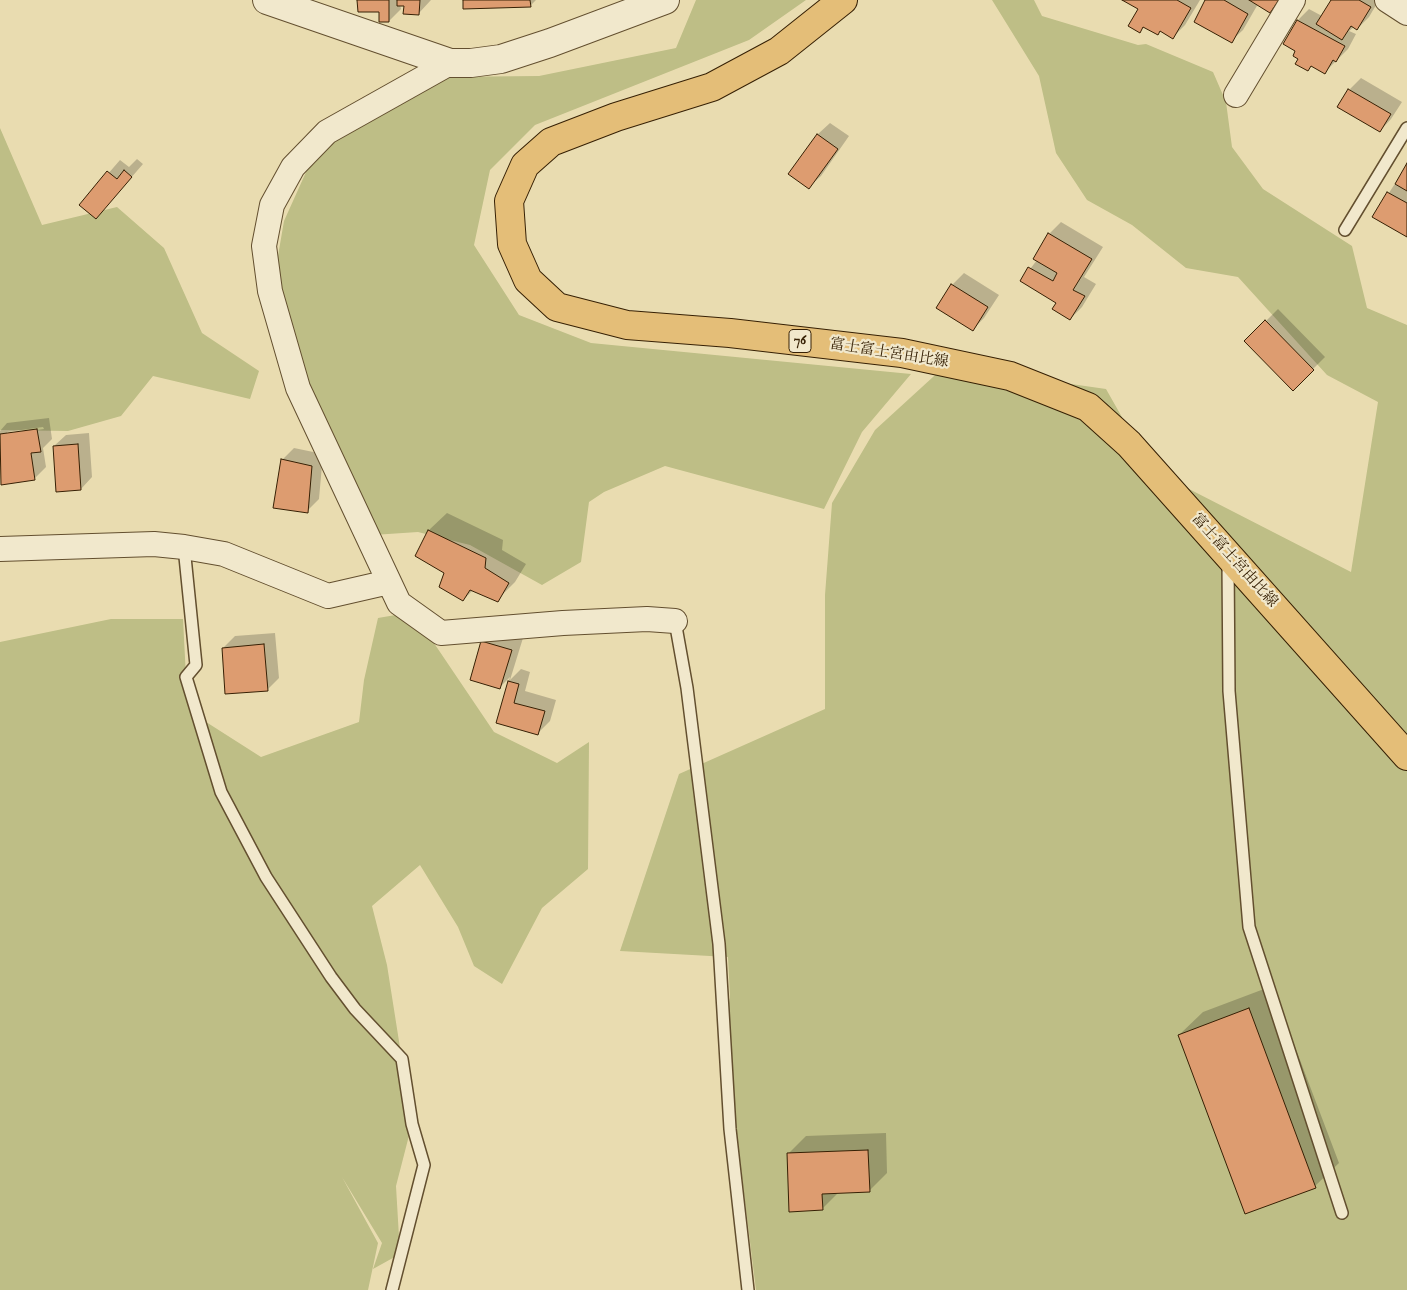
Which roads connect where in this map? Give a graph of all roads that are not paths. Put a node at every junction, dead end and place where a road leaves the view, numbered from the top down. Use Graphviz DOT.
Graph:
graph roads {
  1 [pos="267,0"];
  2 [pos="665,0"];
  3 [pos="843,0"];
  4 [pos="1293,0"];
  5 [pos="1387,0"];
  6 [pos="326,11"];
  7 [pos="1407,13"];
  8 [pos="450,63"];
  9 [pos="1236,95"];
  10 [pos="1407,128"];
  11 [pos="1345,230"];
  12 [pos="184,547"];
  13 [pos="0,549"];
  14 [pos="1228,554"];
  15 [pos="389,582"];
  16 [pos="674,621"];
  17 [pos="1407,756"];
  18 [pos="1342,1214"];
  19 [pos="392,1290"];
  20 [pos="748,1290"];
  1 -- 6 [label="street"];
  2 -- 8 [label="street"];
  3 -- 14 [label="main road, 富士富士宮由比線 / 76"];
  4 -- 9 [label="street"];
  5 -- 7 [label="street"];
  6 -- 8 [label="street"];
  8 -- 15 [label="street"];
  10 -- 11 [label="lane"];
  12 -- 13 [label="street"];
  12 -- 15 [label="street"];
  12 -- 19 [label="lane"];
  14 -- 17 [label="main road, 富士富士宮由比線 / 76"];
  14 -- 18 [label="lane"];
  15 -- 16 [label="street"];
  16 -- 20 [label="lane"];
}
